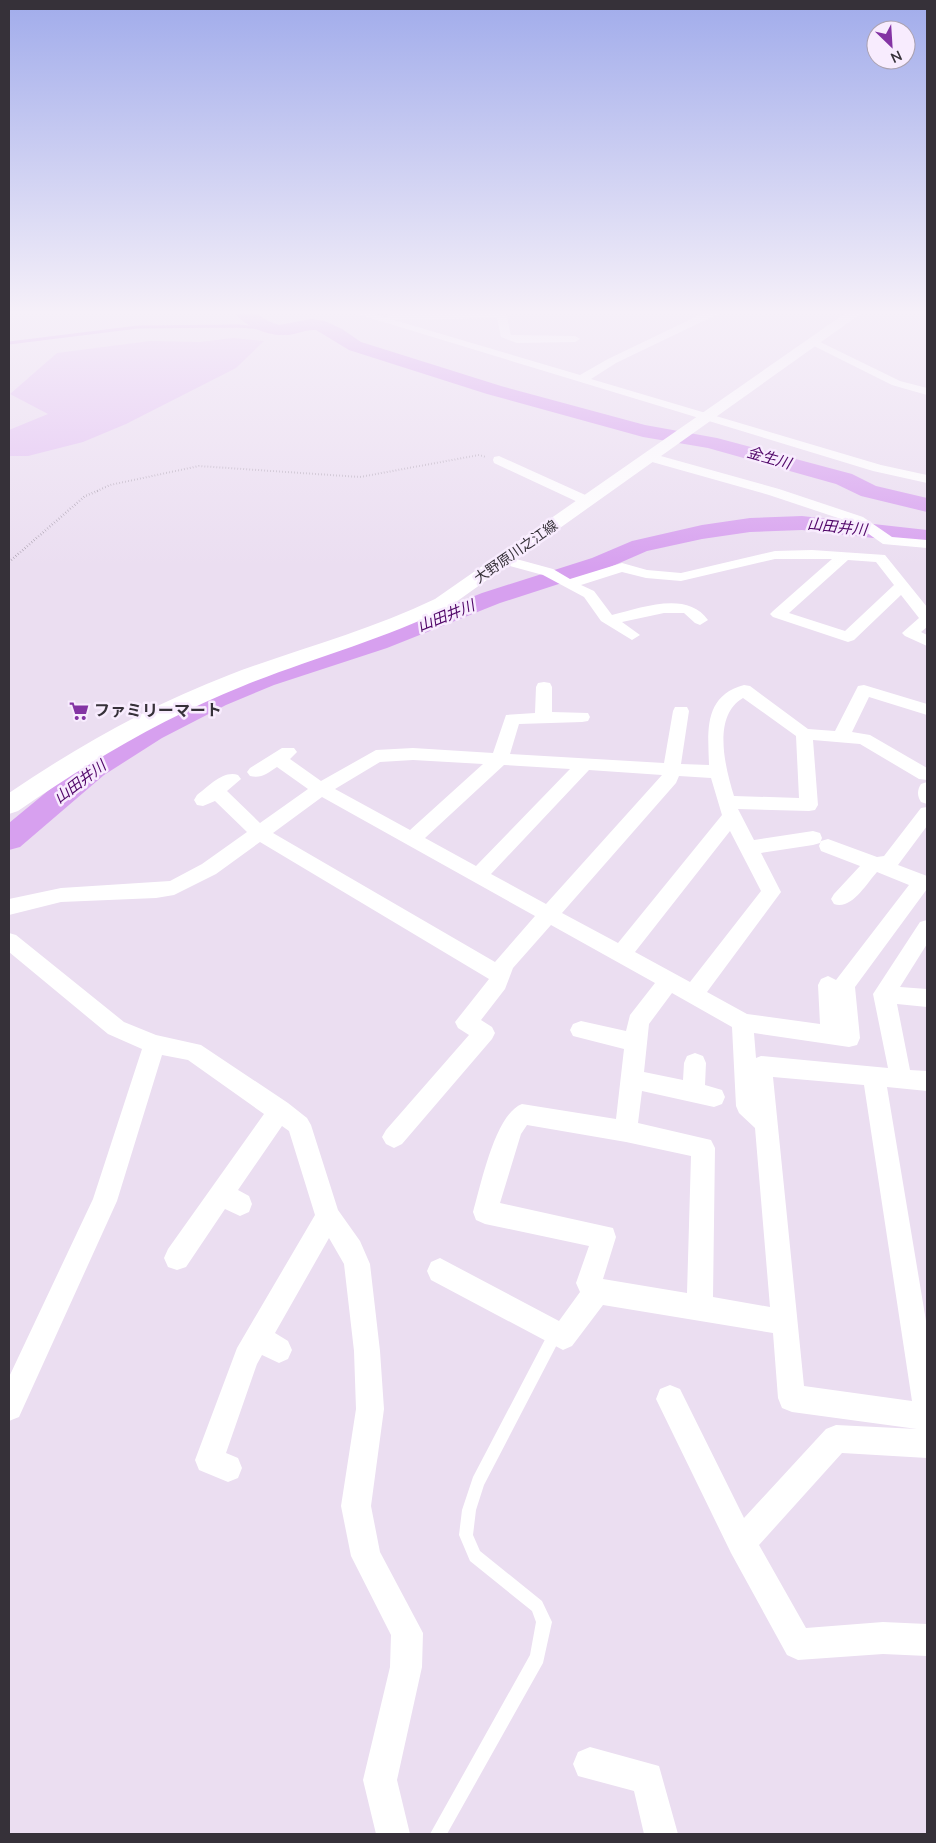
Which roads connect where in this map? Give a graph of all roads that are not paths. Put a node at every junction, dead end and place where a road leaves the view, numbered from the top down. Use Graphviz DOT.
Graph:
graph roads {
  1 [pos="641,396"];
  2 [pos="738,396"];
  3 [pos="710,416"];
  4 [pos="650,457"];
  5 [pos="499,460"];
  6 [pos="927,479"];
  7 [pos="588,501"];
  8 [pos="888,541"];
  9 [pos="927,544"];
  10 [pos="844,556"];
  11 [pos="880,558"];
  12 [pos="504,560"];
  13 [pos="568,584"];
  14 [pos="902,586"];
  15 [pos="927,618"];
  16 [pos="609,620"];
  17 [pos="700,620"];
  18 [pos="632,635"];
  19 [pos="927,641"];
  20 [pos="544,687"];
  21 [pos="927,710"];
  22 [pos="682,711"];
  23 [pos="582,717"];
  24 [pos="543,718"];
  25 [pos="804,734"];
  26 [pos="842,737"];
  27 [pos="500,759"];
  28 [pos="585,764"];
  29 [pos="671,769"];
  30 [pos="256,772"];
  31 [pos="718,772"];
  32 [pos="232,779"];
  33 [pos="926,782"];
  34 [pos="321,789"];
  35 [pos="927,798"];
  36 [pos="9,805"];
  37 [pos="729,809"];
  38 [pos="927,813"];
  39 [pos="260,833"];
  40 [pos="412,839"];
  41 [pos="749,848"];
  42 [pos="877,865"];
  43 [pos="478,876"];
  44 [pos="840,899"];
  45 [pos="9,907"];
  46 [pos="548,914"];
  47 [pos="927,928"];
  48 [pos="9,941"];
  49 [pos="621,955"];
  50 [pos="501,976"];
  51 [pos="669,981"];
  52 [pos="828,985"];
  53 [pos="693,994"];
  54 [pos="884,994"];
  55 [pos="927,998"];
  56 [pos="743,1022"];
  57 [pos="581,1030"];
  58 [pos="832,1036"];
  59 [pos="636,1042"];
  60 [pos="154,1044"];
  61 [pos="695,1063"];
  62 [pos="874,1076"];
  63 [pos="901,1078"];
  64 [pos="631,1080"];
  65 [pos="927,1080"];
  66 [pos="280,1110"];
  67 [pos="767,1124"];
  68 [pos="626,1131"];
  69 [pos="394,1137"];
  70 [pos="328,1216"];
  71 [pos="177,1258"];
  72 [pos="440,1271"];
  73 [pos="597,1292"];
  74 [pos="700,1309"];
  75 [pos="785,1322"];
  76 [pos="556,1333"];
  77 [pos="670,1399"];
  78 [pos="9,1407"];
  79 [pos="927,1408"];
  80 [pos="927,1417"];
  81 [pos="927,1444"];
  82 [pos="228,1468"];
  83 [pos="741,1543"];
  84 [pos="927,1640"];
  85 [pos="590,1764"];
  86 [pos="393,1834"];
  87 [pos="438,1834"];
  88 [pos="661,1834"];
  1 -- 3 [label="street"];
  2 -- 3 [label="main road, 大野原川之江線"];
  3 -- 4 [label="main road, 大野原川之江線"];
  3 -- 6 [label="street"];
  4 -- 7 [label="main road, 大野原川之江線"];
  4 -- 8 [label="street"];
  5 -- 7 [label="street"];
  7 -- 12 [label="main road, 大野原川之江線"];
  8 -- 9 [label="street"];
  8 -- 11 [label="street"];
  10 -- 11 [label="street"];
  10 -- 13 [label="street"];
  10 -- 14 [label="street"];
  11 -- 14 [label="street"];
  12 -- 13 [label="street"];
  12 -- 36 [label="main road, 大野原川之江線"];
  13 -- 16 [label="street"];
  14 -- 15 [label="street"];
  15 -- 19 [label="street"];
  16 -- 17 [label="street"];
  16 -- 18 [label="street"];
  20 -- 24 [label="street"];
  21 -- 26 [label="street"];
  22 -- 29 [label="street"];
  23 -- 24 [label="street"];
  24 -- 27 [label="street"];
  25 -- 26 [label="street"];
  25 -- 31 [label="street"];
  25 -- 37 [label="street"];
  26 -- 33 [label="street"];
  27 -- 28 [label="street"];
  27 -- 34 [label="street"];
  27 -- 40 [label="street"];
  28 -- 29 [label="street"];
  28 -- 43 [label="street"];
  29 -- 31 [label="street"];
  29 -- 46 [label="street"];
  30 -- 34 [label="street"];
  31 -- 37 [label="street"];
  32 -- 39 [label="street"];
  33 -- 35 [label="street"];
  34 -- 39 [label="street"];
  34 -- 40 [label="street"];
  37 -- 41 [label="street"];
  37 -- 49 [label="street"];
  38 -- 42 [label="street"];
  39 -- 45 [label="street"];
  39 -- 50 [label="street"];
  40 -- 43 [label="street"];
  41 -- 42 [label="street"];
  41 -- 53 [label="street"];
  42 -- 44 [label="street"];
  42 -- 58 [label="street"];
  43 -- 46 [label="street"];
  46 -- 49 [label="street"];
  46 -- 50 [label="street"];
  47 -- 54 [label="street"];
  48 -- 60 [label="street"];
  49 -- 51 [label="street"];
  50 -- 69 [label="street"];
  51 -- 53 [label="street"];
  51 -- 59 [label="street"];
  52 -- 58 [label="street"];
  53 -- 56 [label="street"];
  54 -- 55 [label="street"];
  54 -- 63 [label="street"];
  56 -- 58 [label="street"];
  56 -- 67 [label="street"];
  57 -- 59 [label="street"];
  59 -- 64 [label="street"];
  60 -- 66 [label="street"];
  60 -- 78 [label="street"];
  61 -- 64 [label="street"];
  62 -- 63 [label="street"];
  62 -- 67 [label="street"];
  62 -- 79 [label="street"];
  63 -- 65 [label="street"];
  64 -- 68 [label="street"];
  66 -- 70 [label="street"];
  66 -- 71 [label="street"];
  67 -- 75 [label="street"];
  68 -- 73 [label="street"];
  68 -- 74 [label="street"];
  70 -- 82 [label="street"];
  70 -- 86 [label="street"];
  72 -- 76 [label="street"];
  73 -- 74 [label="street"];
  73 -- 76 [label="street"];
  74 -- 75 [label="street"];
  75 -- 80 [label="street"];
  76 -- 87 [label="lane"];
  77 -- 83 [label="street"];
  81 -- 83 [label="street"];
  83 -- 84 [label="street"];
  85 -- 88 [label="street"];
}
